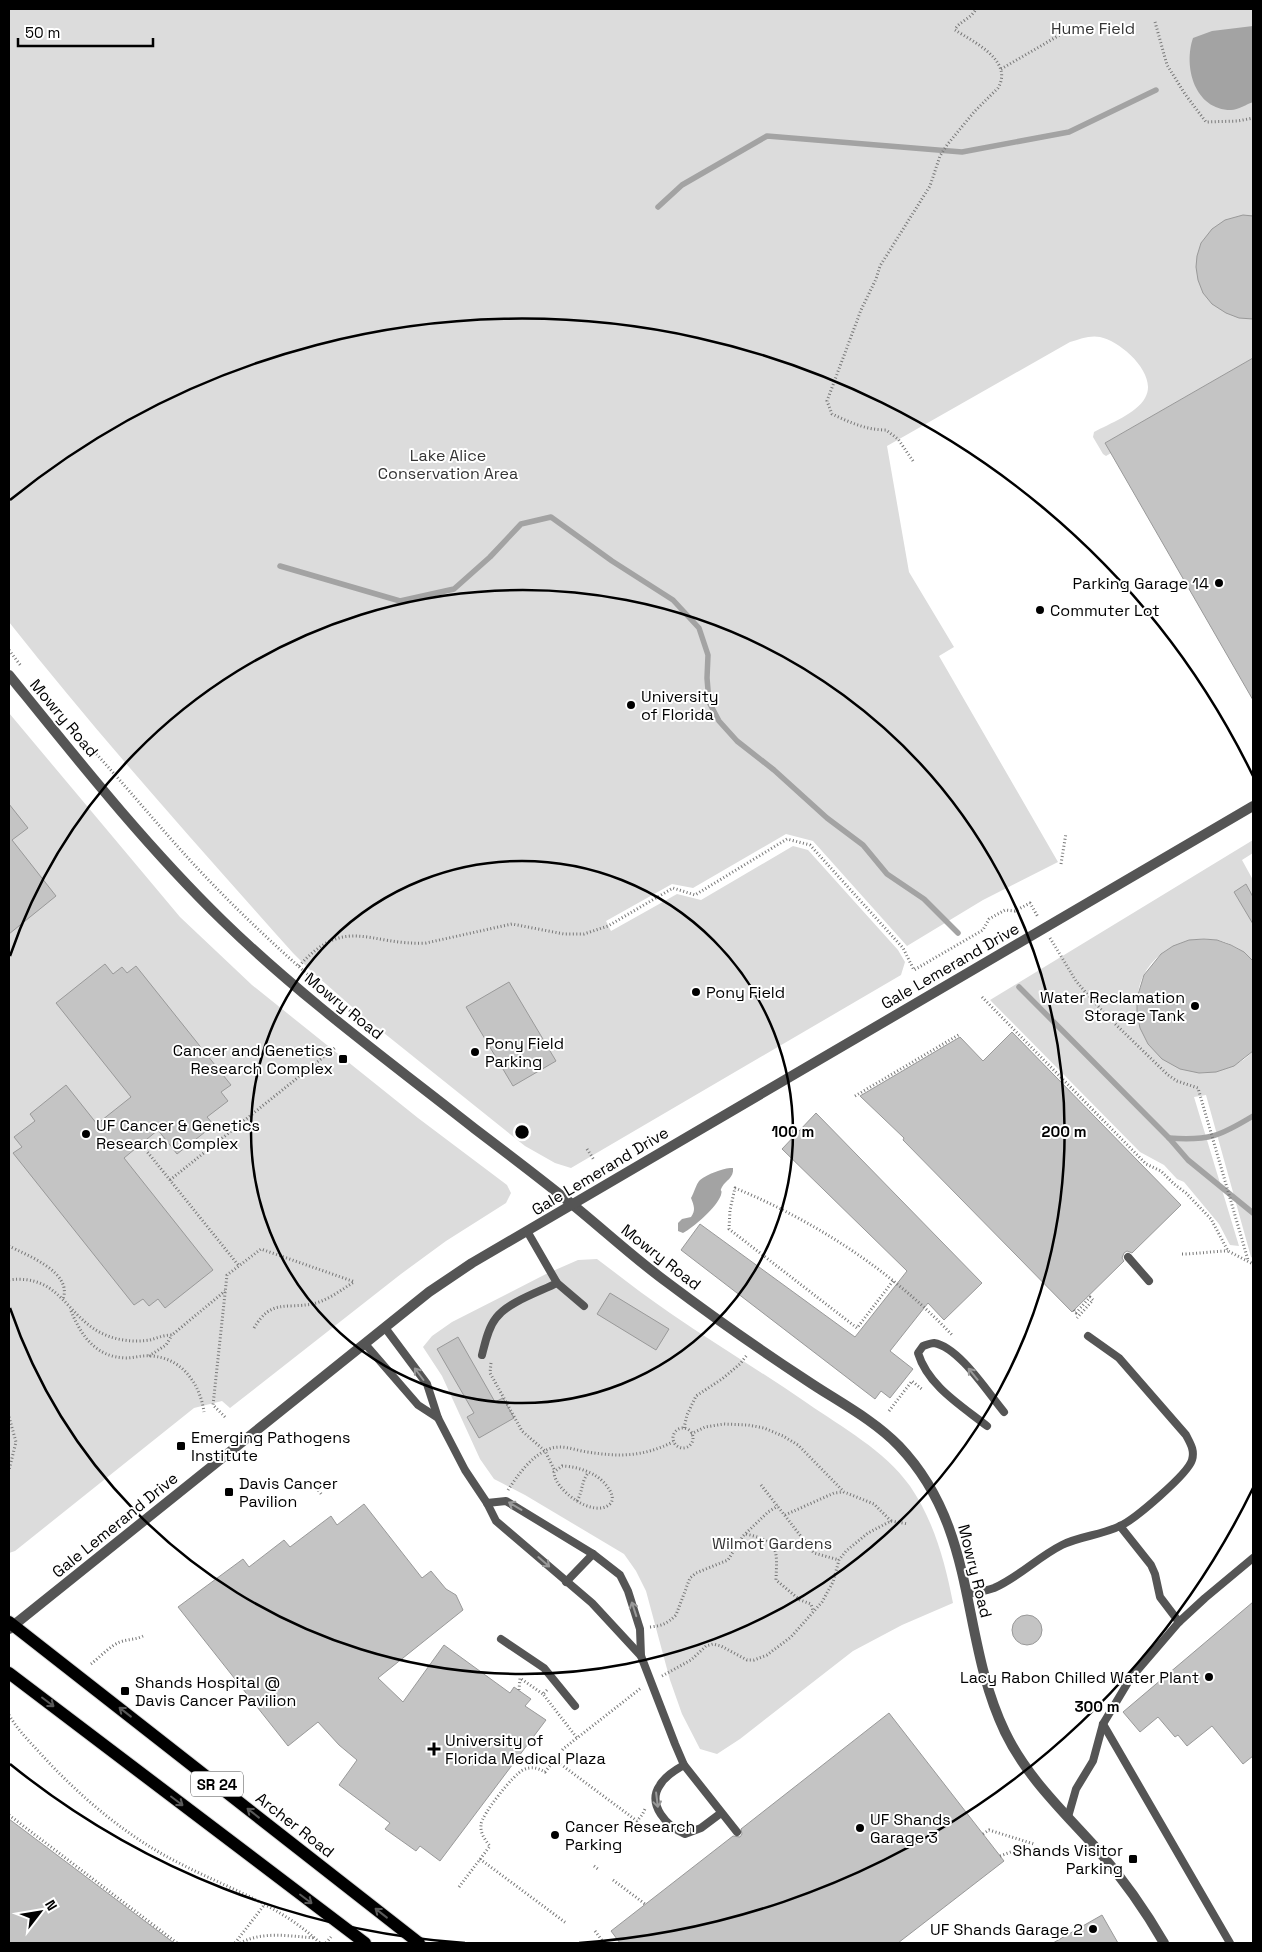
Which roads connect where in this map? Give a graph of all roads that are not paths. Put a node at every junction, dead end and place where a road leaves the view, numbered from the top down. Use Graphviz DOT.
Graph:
graph roads {
  1 [pos="9,675"];
  2 [pos="1253,806"];
  3 [pos="572,1204"];
  4 [pos="527,1231"];
  5 [pos="1128,1257"];
  6 [pos="1150,1281"];
  7 [pos="557,1283"];
  8 [pos="584,1306"];
  9 [pos="386,1329"];
  10 [pos="1088,1336"];
  11 [pos="366,1345"];
  12 [pos="482,1355"];
  13 [pos="1004,1412"];
  14 [pos="438,1418"];
  15 [pos="987,1426"];
  16 [pos="487,1503"];
  17 [pos="1120,1526"];
  18 [pos="592,1554"];
  19 [pos="1253,1558"];
  20 [pos="566,1582"];
  21 [pos="968,1594"];
  22 [pos="1179,1622"];
  23 [pos="10,1625"];
  24 [pos="501,1639"];
  25 [pos="641,1656"];
  26 [pos="9,1673"];
  27 [pos="575,1706"];
  28 [pos="1104,1724"];
  29 [pos="684,1765"];
  30 [pos="722,1813"];
  31 [pos="1068,1817"];
  32 [pos="737,1832"];
  33 [pos="365,1943"];
  34 [pos="419,1943"];
  35 [pos="1164,1943"];
  36 [pos="1230,1943"];
  1 -- 3 [label="street, Mowry Road"];
  2 -- 3 [label="street, Gale Lemerand Drive"];
  3 -- 4 [label="street, Gale Lemerand Drive"];
  3 -- 21 [label="street, Mowry Road"];
  4 -- 7 [label="lane"];
  4 -- 9 [label="street, Gale Lemerand Drive"];
  5 -- 6 [label="lane"];
  7 -- 8 [label="lane"];
  7 -- 12 [label="lane"];
  9 -- 11 [label="street, Gale Lemerand Drive"];
  14 -- 9 [label="lane, one-way"];
  10 -- 17 [label="lane"];
  11 -- 14 [label="lane"];
  11 -- 23 [label="street, Gale Lemerand Drive"];
  13 -- 15 [label="lane, one-way"];
  14 -- 16 [label="lane"];
  18 -- 16 [label="lane, one-way"];
  16 -- 20 [label="lane, one-way"];
  17 -- 21 [label="lane"];
  17 -- 22 [label="lane"];
  18 -- 20 [label="lane"];
  25 -- 18 [label="lane, one-way"];
  19 -- 22 [label="lane"];
  20 -- 25 [label="lane"];
  21 -- 31 [label="street, Mowry Road"];
  22 -- 28 [label="lane"];
  34 -- 23 [label="main road, Archer Road / SR 24, one-way"];
  24 -- 27 [label="lane"];
  25 -- 29 [label="lane"];
  26 -- 33 [label="main road, SR 24, one-way"];
  28 -- 31 [label="lane"];
  28 -- 36 [label="lane"];
  29 -- 30 [label="lane"];
  29 -- 30 [label="lane, one-way"];
  30 -- 32 [label="lane"];
  31 -- 35 [label="street, Mowry Road"];
}
